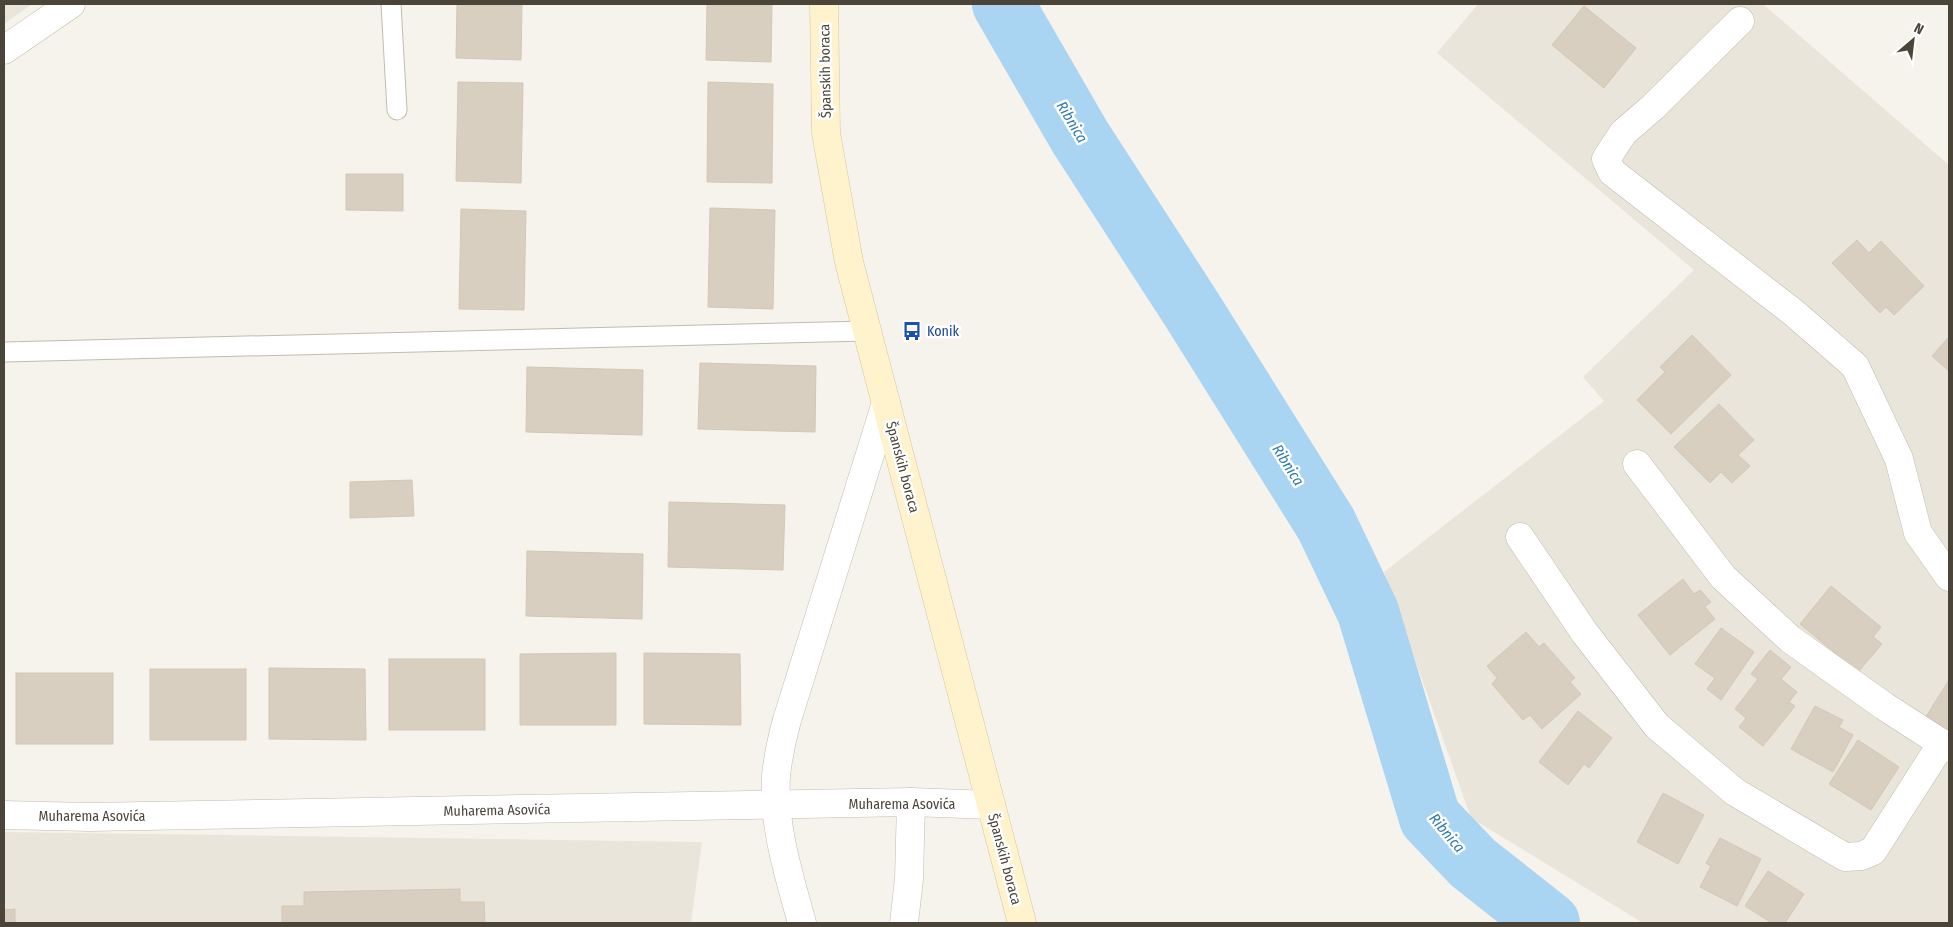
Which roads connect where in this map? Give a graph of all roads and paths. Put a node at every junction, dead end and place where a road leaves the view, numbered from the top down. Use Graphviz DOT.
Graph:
graph roads {
  1 [pos="71,4"];
  2 [pos="391,4"];
  3 [pos="824,4"];
  4 [pos="1740,21"];
  5 [pos="4,50"];
  6 [pos="396,110"];
  7 [pos="867,331"];
  8 [pos="4,352"];
  9 [pos="886,403"];
  10 [pos="1636,464"];
  11 [pos="1520,537"];
  12 [pos="1949,577"];
  13 [pos="1946,746"];
  14 [pos="911,802"];
  15 [pos="991,805"];
  16 [pos="776,806"];
  17 [pos="4,815"];
  18 [pos="802,923"];
  19 [pos="904,923"];
  20 [pos="1022,923"];
  1 -- 5 [label="street"];
  2 -- 6 [label="lane"];
  3 -- 7 [label="main road, Španskih boraca"];
  4 -- 12 [label="street"];
  7 -- 8 [label="lane"];
  7 -- 9 [label="main road, Španskih boraca"];
  9 -- 15 [label="main road, Španskih boraca"];
  9 -- 16 [label="street"];
  10 -- 13 [label="street"];
  11 -- 13 [label="street"];
  14 -- 15 [label="street, Muharema Asovića"];
  14 -- 16 [label="street, Muharema Asovića"];
  14 -- 19 [label="street"];
  15 -- 20 [label="main road, Španskih boraca"];
  16 -- 17 [label="street, Muharema Asovića"];
  16 -- 18 [label="street"];
}
